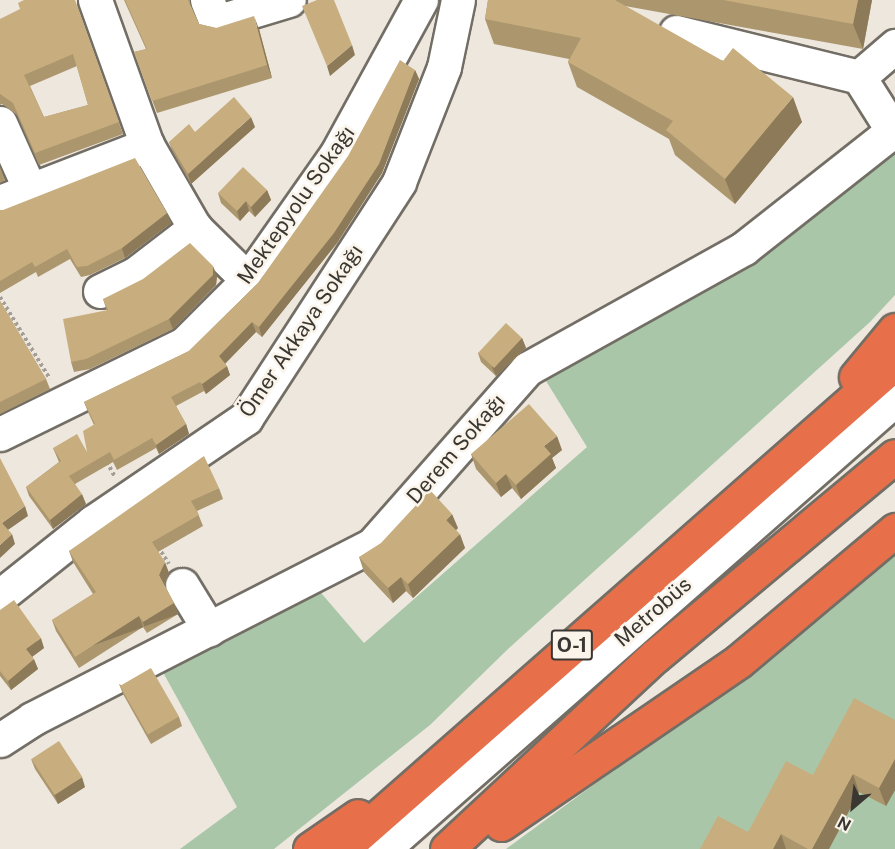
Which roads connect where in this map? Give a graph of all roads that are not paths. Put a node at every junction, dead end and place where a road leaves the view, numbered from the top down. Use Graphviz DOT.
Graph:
graph roads {
  1 [pos="95,0"];
  2 [pos="207,0"];
  3 [pos="289,0"];
  4 [pos="421,0"];
  5 [pos="459,0"];
  6 [pos="675,33"];
  7 [pos="895,46"];
  8 [pos="859,77"];
  9 [pos="0,123"];
  10 [pos="894,130"];
  11 [pos="147,145"];
  12 [pos="30,189"];
  13 [pos="0,202"];
  14 [pos="195,228"];
  15 [pos="248,280"];
  16 [pos="100,291"];
  17 [pos="895,330"];
  18 [pos="895,363"];
  19 [pos="895,399"];
  20 [pos="895,418"];
  21 [pos="0,434"];
  22 [pos="803,442"];
  23 [pos="895,454"];
  24 [pos="895,530"];
  25 [pos="182,585"];
  26 [pos="0,596"];
  27 [pos="209,629"];
  28 [pos="0,740"];
  29 [pos="445,759"];
  30 [pos="310,849"];
  31 [pos="342,849"];
  32 [pos="383,849"];
  33 [pos="406,849"];
  34 [pos="447,849"];
  35 [pos="464,849"];
  1 -- 11 [label="street"];
  2 -- 3 [label="street"];
  4 -- 15 [label="street, Mektepyolu Sokağı"];
  5 -- 26 [label="street, Ömer Akkaya Sokağı"];
  6 -- 8 [label="street"];
  7 -- 8 [label="street"];
  8 -- 10 [label="street"];
  9 -- 12 [label="street"];
  10 -- 27 [label="street, Derem Sokağı"];
  11 -- 12 [label="street"];
  11 -- 14 [label="street"];
  12 -- 13 [label="street"];
  14 -- 15 [label="street"];
  14 -- 16 [label="street"];
  15 -- 21 [label="street, Mektepyolu Sokağı"];
  17 -- 22 [label="highway"];
  18 -- 22 [label="highway, O-1"];
  19 -- 32 [label="street, Metrobüs"];
  20 -- 33 [label="street, Metrobüs"];
  22 -- 29 [label="highway, O-1"];
  23 -- 34 [label="highway"];
  24 -- 35 [label="highway"];
  25 -- 27 [label="street"];
  27 -- 28 [label="street, Derem Sokağı"];
  29 -- 30 [label="highway"];
  29 -- 31 [label="highway, O-1"];
}
